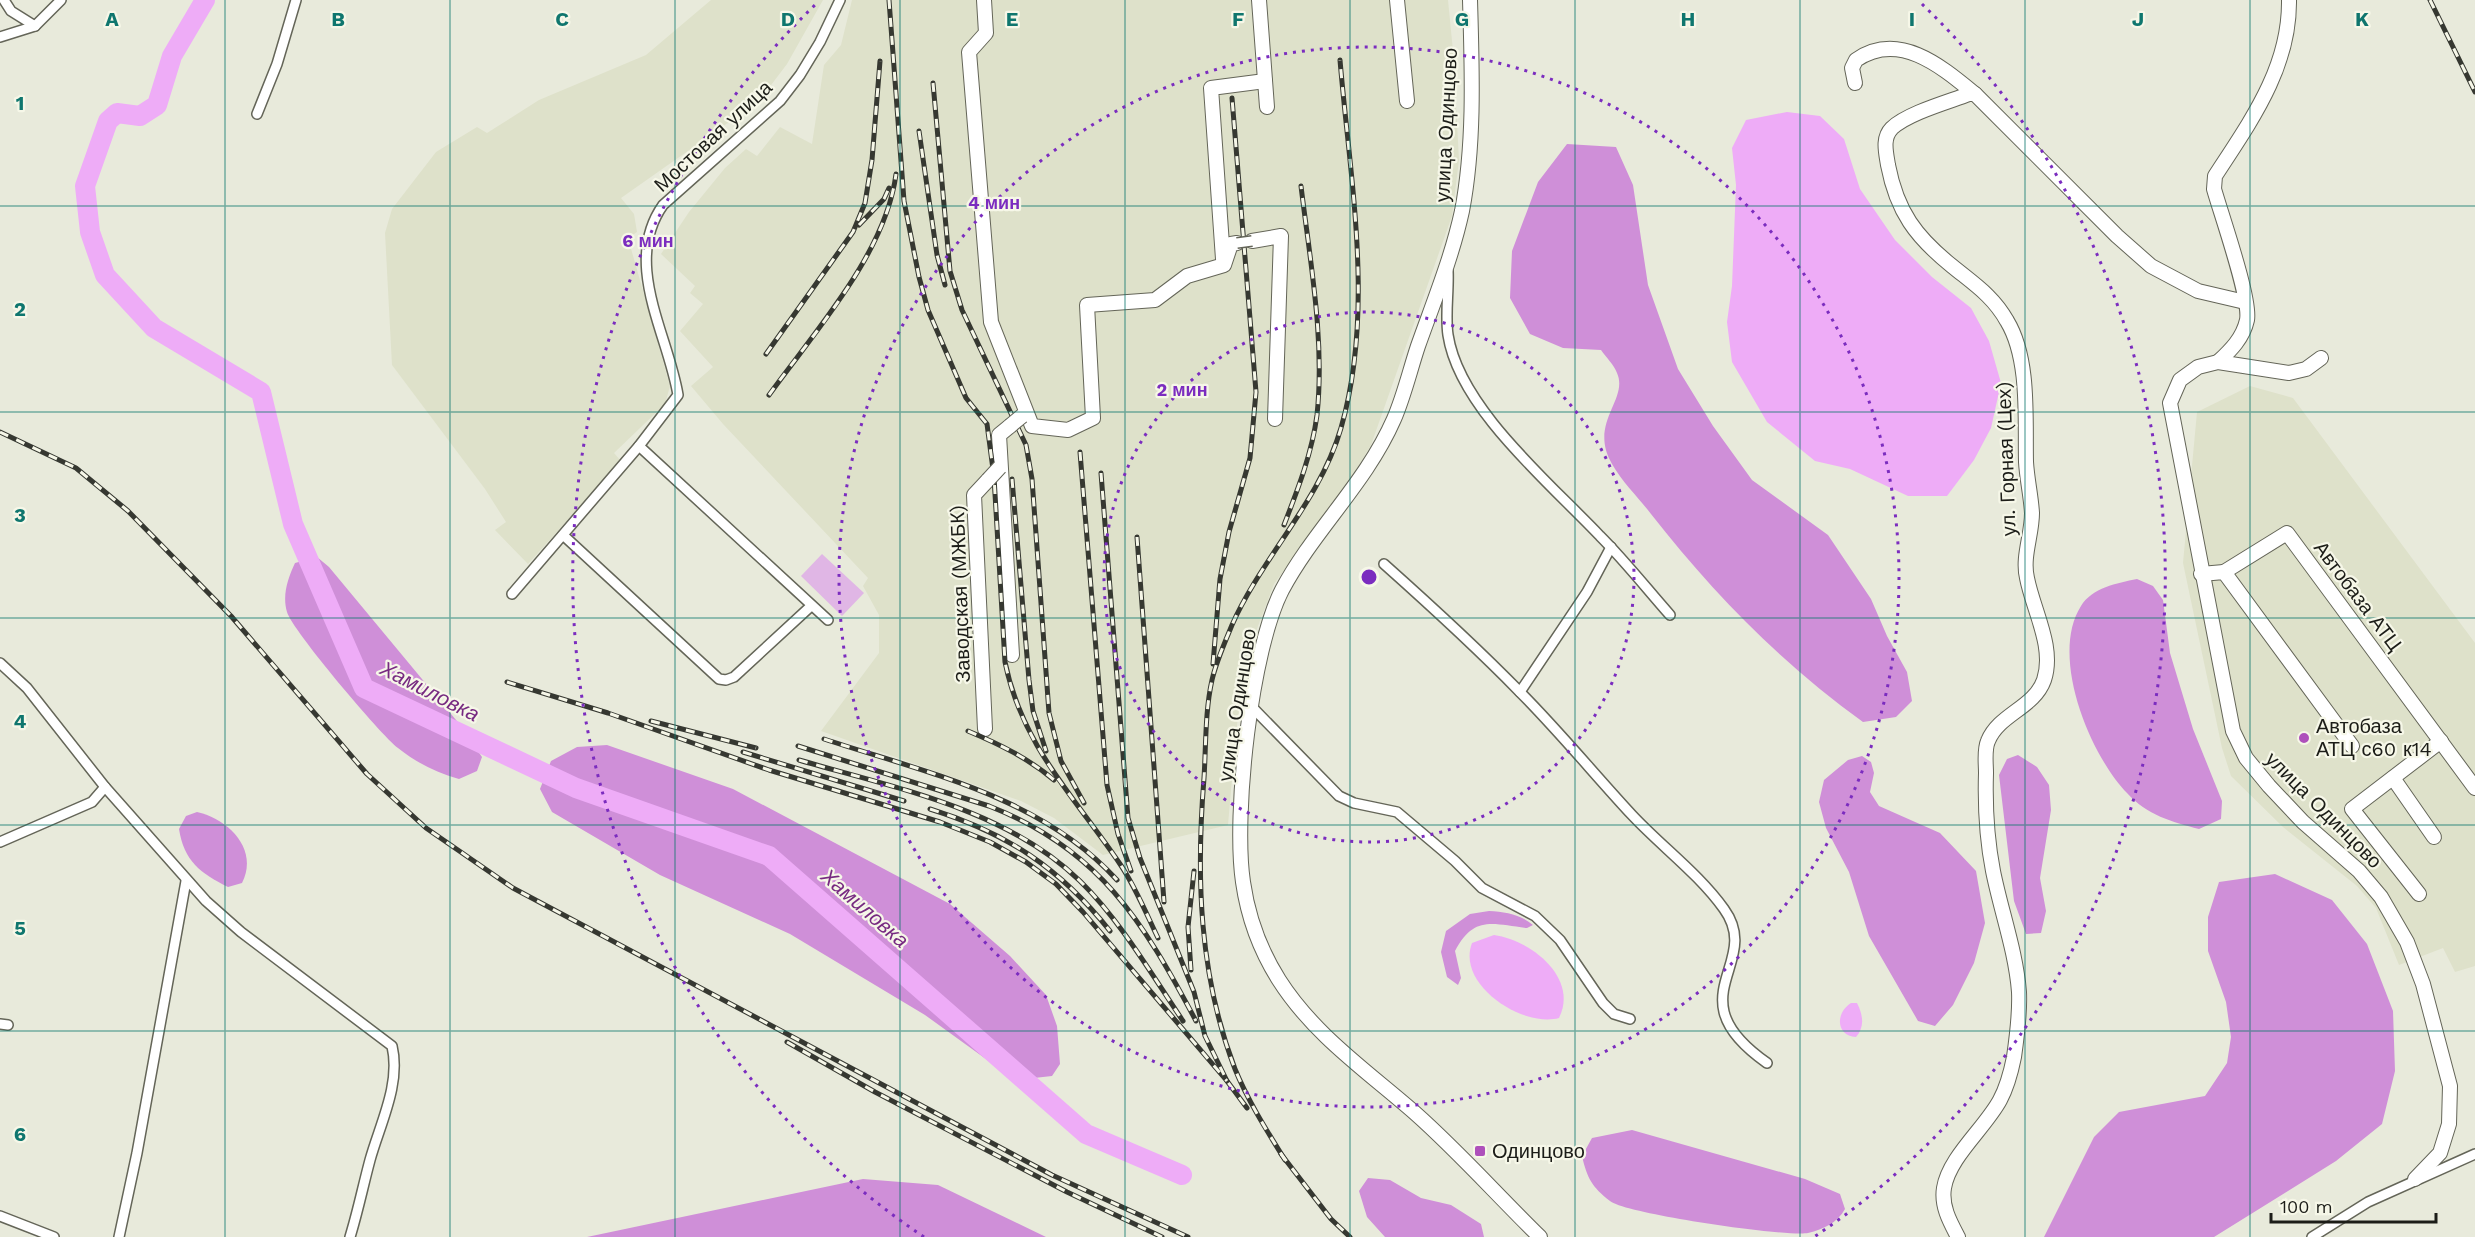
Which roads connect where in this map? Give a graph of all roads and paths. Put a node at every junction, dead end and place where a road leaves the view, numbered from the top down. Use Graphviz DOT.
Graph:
graph roads {
  1 [pos="4,0"];
  2 [pos="61,0"];
  3 [pos="296,0"];
  4 [pos="984,0"];
  5 [pos="1259,0"];
  6 [pos="1397,0"];
  7 [pos="1470,0"];
  8 [pos="2289,0"];
  9 [pos="838,5"];
  10 [pos="35,26"];
  11 [pos="0,37"];
  12 [pos="1265,81"];
  13 [pos="1855,83"];
  14 [pos="1975,94"];
  15 [pos="1407,101"];
  16 [pos="1267,107"];
  17 [pos="257,114"];
  18 [pos="1252,241"];
  19 [pos="1237,243"];
  20 [pos="1448,262"];
  21 [pos="1224,266"];
  22 [pos="2245,302"];
  23 [pos="2321,358"];
  24 [pos="2218,362"];
  25 [pos="1024,415"];
  26 [pos="1275,418"];
  27 [pos="639,446"];
  28 [pos="1000,467"];
  29 [pos="563,535"];
  30 [pos="1611,547"];
  31 [pos="1384,564"];
  32 [pos="2224,572"];
  33 [pos="2201,574"];
  34 [pos="512,594"];
  35 [pos="811,606"];
  36 [pos="1670,615"];
  37 [pos="828,620"];
  38 [pos="1012,655"];
  39 [pos="0,663"];
  40 [pos="1520,692"];
  41 [pos="1252,707"];
  42 [pos="985,729"];
  43 [pos="2441,741"];
  44 [pos="2352,746"];
  45 [pos="2393,778"];
  46 [pos="105,787"];
  47 [pos="2475,788"];
  48 [pos="2434,837"];
  49 [pos="0,842"];
  50 [pos="186,881"];
  51 [pos="2419,894"];
  52 [pos="1630,1019"];
  53 [pos="1767,1064"];
  54 [pos="2475,1154"];
  55 [pos="2415,1179"];
  56 [pos="0,1216"];
  57 [pos="54,1237"];
  58 [pos="118,1237"];
  59 [pos="350,1237"];
  60 [pos="1540,1237"];
  61 [pos="1958,1237"];
  62 [pos="2312,1237"];
  1 -- 10 [label="street"];
  2 -- 10 [label="street"];
  3 -- 17 [label="street"];
  4 -- 25 [label="street"];
  5 -- 12 [label="street"];
  6 -- 15 [label="street"];
  7 -- 20 [label="street, улица Одинцово"];
  8 -- 22 [label="street"];
  9 -- 27 [label="street, Мостовая улица"];
  10 -- 11 [label="street"];
  12 -- 16 [label="street"];
  12 -- 21 [label="street"];
  13 -- 14 [label="street"];
  14 -- 22 [label="street"];
  14 -- 61 [label="street, ул. Горная (Цех)"];
  18 -- 19 [label="street, bridge"];
  18 -- 26 [label="street"];
  19 -- 21 [label="street"];
  20 -- 30 [label="street"];
  20 -- 41 [label="street, улица Одинцово"];
  21 -- 25 [label="street"];
  22 -- 24 [label="street"];
  23 -- 24 [label="street"];
  24 -- 33 [label="street, улица Одинцово"];
  25 -- 28 [label="street, bridge"];
  27 -- 29 [label="street, Мостовая улица"];
  27 -- 35 [label="street"];
  28 -- 38 [label="street"];
  28 -- 42 [label="street, Заводская (МЖБК), bridge"];
  29 -- 34 [label="street, Мостовая улица"];
  29 -- 35 [label="street"];
  30 -- 36 [label="street"];
  30 -- 40 [label="street"];
  31 -- 40 [label="street"];
  32 -- 33 [label="street, Автобаза АТЦ"];
  32 -- 43 [label="street, Автобаза АТЦ"];
  32 -- 44 [label="street"];
  33 -- 55 [label="street, улица Одинцово"];
  35 -- 37 [label="street"];
  39 -- 46 [label="street"];
  40 -- 53 [label="street"];
  41 -- 52 [label="street"];
  41 -- 60 [label="street, улица Одинцово"];
  43 -- 45 [label="street"];
  43 -- 47 [label="street, Автобаза АТЦ"];
  45 -- 48 [label="street"];
  45 -- 51 [label="street"];
  46 -- 49 [label="street"];
  46 -- 50 [label="street"];
  50 -- 58 [label="street"];
  50 -- 59 [label="street"];
  54 -- 55 [label="street, улица Одинцово"];
  55 -- 62 [label="street, улица Одинцово"];
  56 -- 57 [label="street"];
}
